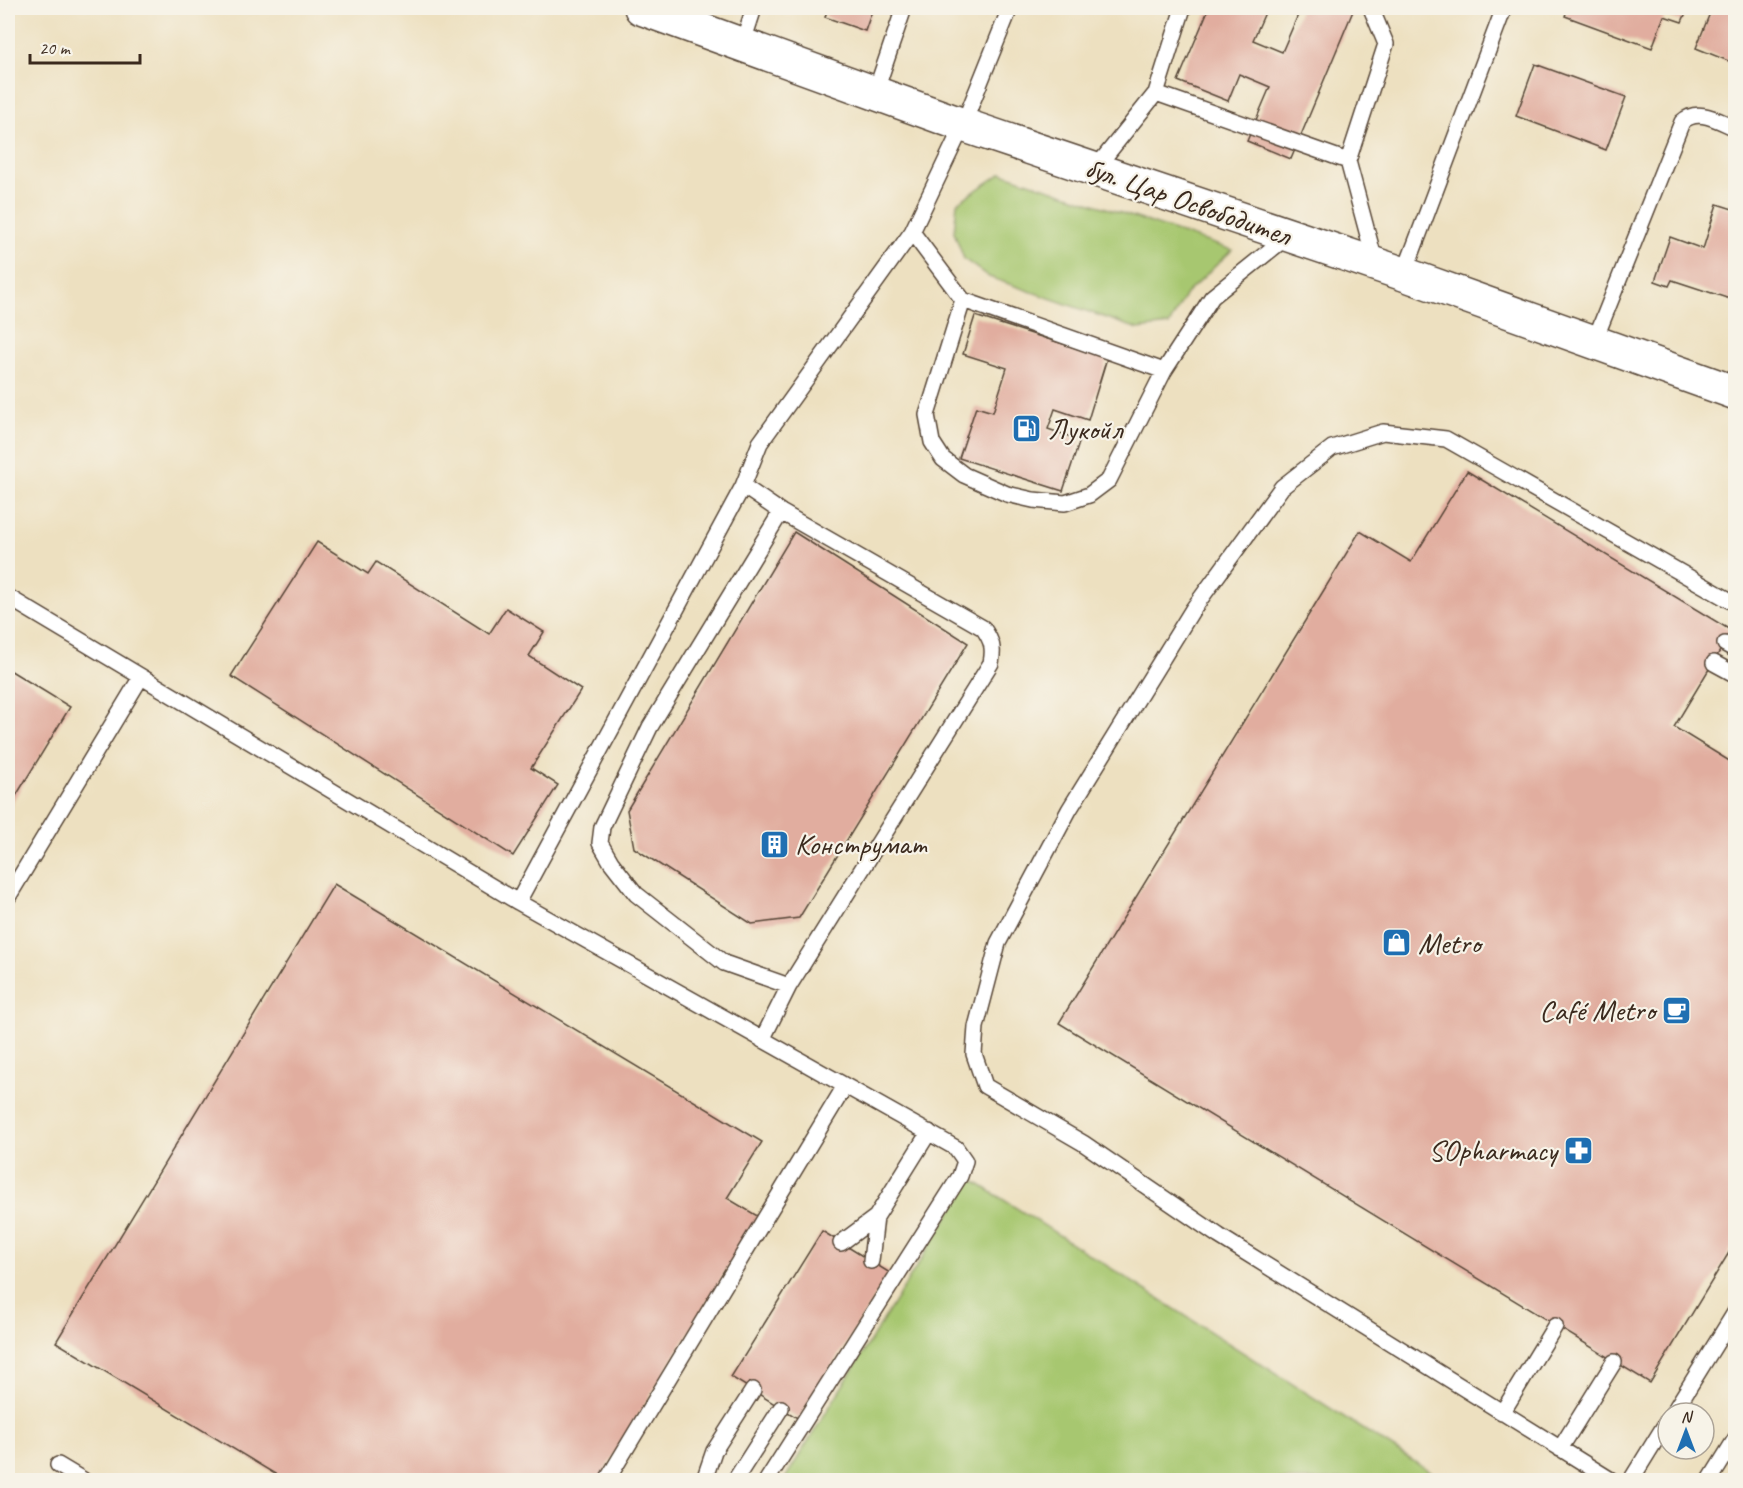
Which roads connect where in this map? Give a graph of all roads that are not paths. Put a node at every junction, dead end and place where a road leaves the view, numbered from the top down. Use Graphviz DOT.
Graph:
graph roads {
  1 [pos="641,8"];
  2 [pos="754,8"];
  3 [pos="904,8"];
  4 [pos="1010,8"];
  5 [pos="1184,8"];
  6 [pos="1371,8"];
  7 [pos="1504,8"];
  8 [pos="742,45"];
  9 [pos="875,93"];
  10 [pos="1156,93"];
  11 [pos="963,126"];
  12 [pos="1736,128"];
  13 [pos="1348,161"];
  14 [pos="1095,169"];
  15 [pos="912,232"];
  16 [pos="1288,236"];
  17 [pos="1390,270"];
  18 [pos="963,300"];
  19 [pos="1594,342"];
  20 [pos="1164,370"];
  21 [pos="1736,393"];
  22 [pos="743,486"];
  23 [pos="782,512"];
  24 [pos="8,597"];
  25 [pos="1736,604"];
  26 [pos="1714,663"];
  27 [pos="1736,675"];
  28 [pos="141,677"];
  29 [pos="8,897"];
  30 [pos="518,903"];
  31 [pos="789,986"];
  32 [pos="762,1040"];
  33 [pos="845,1086"];
  34 [pos="929,1132"];
  35 [pos="876,1217"];
  36 [pos="841,1243"];
  37 [pos="871,1261"];
  38 [pos="1736,1311"];
  39 [pos="1555,1326"];
  40 [pos="1614,1362"];
  41 [pos="753,1390"];
  42 [pos="1680,1401"];
  43 [pos="781,1408"];
  44 [pos="1502,1413"];
  45 [pos="1736,1438"];
  46 [pos="1656,1439"];
  47 [pos="1560,1449"];
  48 [pos="58,1465"];
  49 [pos="83,1480"];
  50 [pos="607,1480"];
  51 [pos="704,1480"];
  52 [pos="735,1480"];
  53 [pos="766,1480"];
  54 [pos="1611,1480"];
  55 [pos="1631,1480"];
  56 [pos="1710,1480"];
  1 -- 8 [label="main road, бул. Цар Освободител"];
  2 -- 8 [label="lane"];
  3 -- 9 [label="lane"];
  4 -- 11 [label="lane"];
  5 -- 10 [label="lane"];
  6 -- 13 [label="lane"];
  7 -- 17 [label="lane"];
  8 -- 9 [label="main road, бул. Цар Освободител"];
  9 -- 11 [label="main road, бул. Цар Освободител"];
  10 -- 13 [label="lane"];
  10 -- 14 [label="lane"];
  11 -- 14 [label="main road, бул. Цар Освободител"];
  11 -- 15 [label="lane"];
  12 -- 19 [label="lane"];
  13 -- 17 [label="lane"];
  14 -- 16 [label="main road, бул. Цар Освободител"];
  15 -- 18 [label="lane"];
  15 -- 22 [label="lane"];
  16 -- 17 [label="main road, бул. Цар Освободител"];
  16 -- 20 [label="lane"];
  17 -- 19 [label="main road, бул. Цар Освободител"];
  18 -- 20 [label="lane"];
  18 -- 20 [label="lane"];
  19 -- 21 [label="main road, бул. Цар Освободител"];
  22 -- 23 [label="lane"];
  22 -- 30 [label="lane"];
  23 -- 31 [label="lane"];
  23 -- 31 [label="lane"];
  24 -- 28 [label="lane"];
  25 -- 44 [label="lane"];
  26 -- 27 [label="lane"];
  28 -- 29 [label="lane"];
  28 -- 30 [label="lane"];
  30 -- 32 [label="lane"];
  31 -- 32 [label="lane"];
  32 -- 33 [label="lane"];
  33 -- 34 [label="lane"];
  33 -- 50 [label="lane"];
  34 -- 35 [label="lane"];
  34 -- 53 [label="lane"];
  35 -- 36 [label="lane"];
  35 -- 37 [label="lane"];
  38 -- 42 [label="lane"];
  39 -- 44 [label="lane"];
  40 -- 47 [label="lane"];
  41 -- 51 [label="lane"];
  43 -- 52 [label="lane"];
  44 -- 47 [label="lane"];
  45 -- 56 [label="lane"];
  46 -- 55 [label="lane"];
  47 -- 54 [label="lane"];
  48 -- 49 [label="lane"];
}
